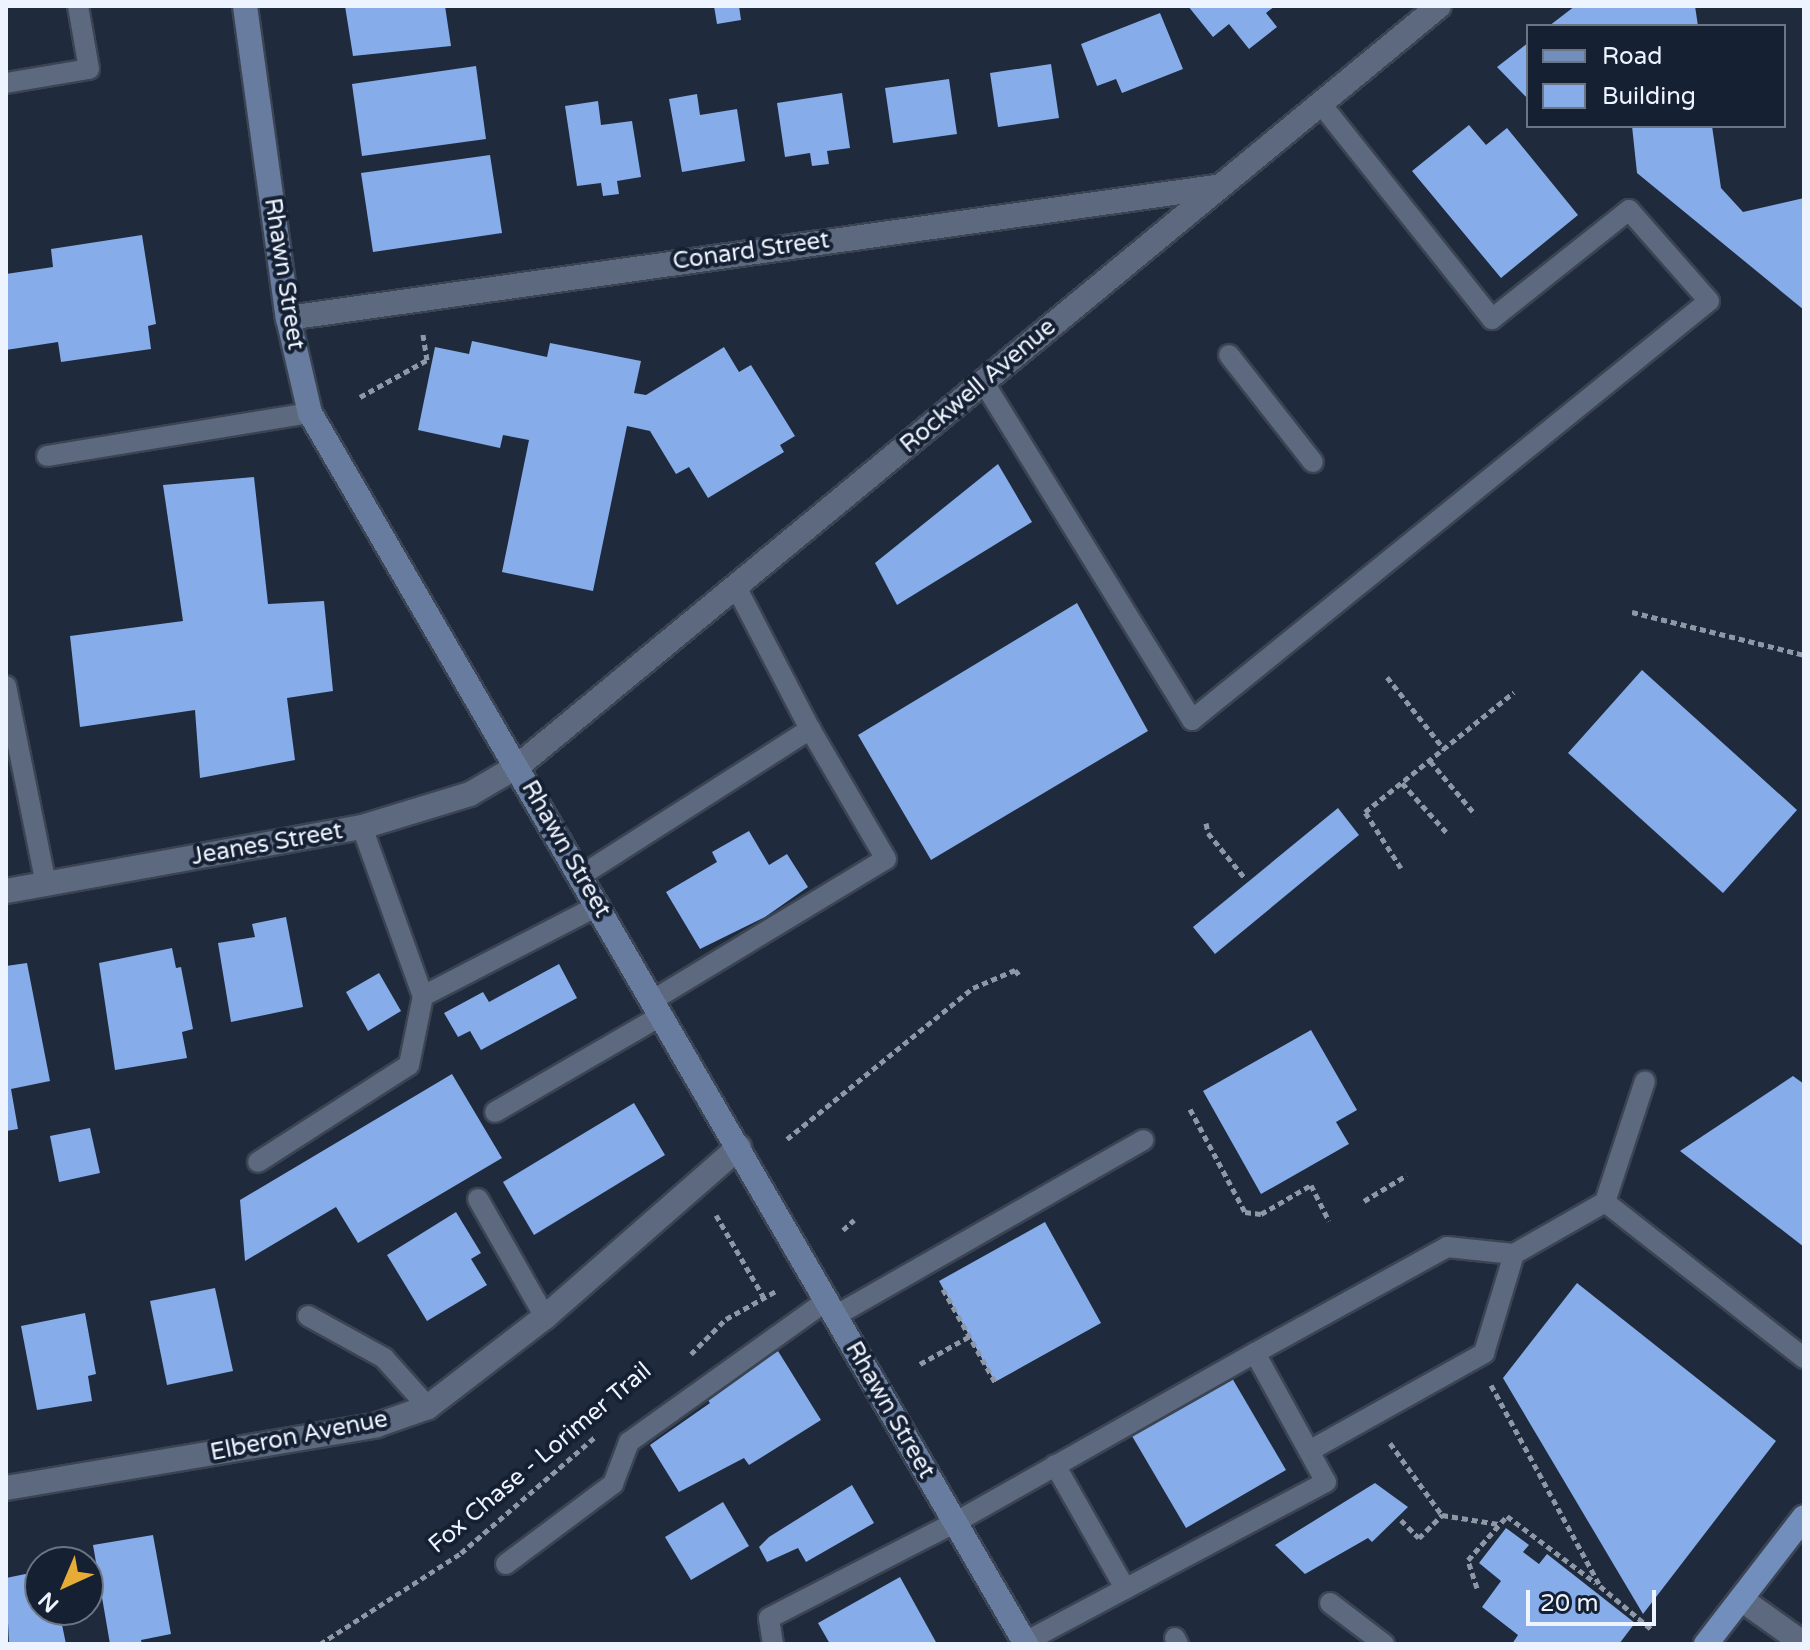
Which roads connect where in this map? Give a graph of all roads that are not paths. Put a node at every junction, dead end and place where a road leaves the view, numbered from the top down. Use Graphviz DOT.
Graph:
graph roads {
  1 [pos="78,6"];
  2 [pos="245,6"];
  3 [pos="1439,6"];
  4 [pos="6,83"];
  5 [pos="1320,103"];
  6 [pos="1215,187"];
  7 [pos="288,318"];
  8 [pos="1229,355"];
  9 [pos="984,383"];
  10 [pos="310,413"];
  11 [pos="47,456"];
  12 [pos="1313,462"];
  13 [pos="735,585"];
  14 [pos="6,686"];
  15 [pos="810,729"];
  16 [pos="518,766"];
  17 [pos="362,827"];
  18 [pos="582,875"];
  19 [pos="46,884"];
  20 [pos="6,891"];
  21 [pos="599,905"];
  22 [pos="423,996"];
  23 [pos="658,1007"];
  24 [pos="1645,1081"];
  25 [pos="495,1112"];
  26 [pos="1143,1140"];
  27 [pos="739,1147"];
  28 [pos="258,1162"];
  29 [pos="478,1199"];
  30 [pos="1605,1202"];
  31 [pos="1514,1254"];
  32 [pos="831,1308"];
  33 [pos="308,1316"];
  34 [pos="545,1317"];
  35 [pos="1255,1353"];
  36 [pos="1804,1358"];
  37 [pos="428,1407"];
  38 [pos="1309,1451"];
  39 [pos="1055,1465"];
  40 [pos="6,1488"];
  41 [pos="1804,1517"];
  42 [pos="956,1522"];
  43 [pos="506,1564"];
  44 [pos="1125,1588"];
  45 [pos="1741,1599"];
  46 [pos="1330,1603"];
  47 [pos="1026,1643"];
  48 [pos="773,1644"];
  49 [pos="1384,1644"];
  50 [pos="1706,1644"];
  51 [pos="1804,1644"];
  1 -- 4 [label="lane"];
  2 -- 7 [label="main road, Rhawn Street"];
  3 -- 5 [label="street, Rockwell Avenue"];
  5 -- 6 [label="street, Rockwell Avenue"];
  5 -- 9 [label="lane"];
  6 -- 7 [label="street, Conard Street"];
  6 -- 9 [label="street, Rockwell Avenue"];
  7 -- 10 [label="main road, Rhawn Street"];
  8 -- 12 [label="lane"];
  9 -- 13 [label="street, Rockwell Avenue"];
  10 -- 11 [label="lane"];
  10 -- 16 [label="main road, Rhawn Street"];
  13 -- 15 [label="lane"];
  13 -- 16 [label="street, Rockwell Avenue"];
  14 -- 19 [label="lane"];
  15 -- 18 [label="lane"];
  15 -- 23 [label="lane"];
  16 -- 17 [label="street, Jeanes Street"];
  16 -- 18 [label="main road, Rhawn Street"];
  17 -- 19 [label="street, Jeanes Street"];
  17 -- 22 [label="lane"];
  18 -- 21 [label="main road, Rhawn Street"];
  19 -- 20 [label="street, Jeanes Street"];
  21 -- 22 [label="lane"];
  21 -- 23 [label="main road, Rhawn Street"];
  22 -- 28 [label="lane"];
  23 -- 25 [label="lane"];
  23 -- 27 [label="main road, Rhawn Street"];
  24 -- 30 [label="lane"];
  26 -- 32 [label="lane"];
  27 -- 32 [label="main road, Rhawn Street"];
  27 -- 34 [label="street, Elberon Avenue"];
  29 -- 34 [label="lane"];
  30 -- 31 [label="lane"];
  30 -- 36 [label="lane"];
  31 -- 35 [label="lane"];
  31 -- 38 [label="lane"];
  32 -- 42 [label="main road, Rhawn Street"];
  32 -- 43 [label="lane"];
  33 -- 37 [label="lane"];
  34 -- 37 [label="street, Elberon Avenue"];
  35 -- 38 [label="lane"];
  35 -- 39 [label="lane"];
  37 -- 40 [label="street, Elberon Avenue"];
  38 -- 44 [label="lane"];
  39 -- 42 [label="lane"];
  39 -- 44 [label="lane"];
  41 -- 45 [label="main road"];
  42 -- 47 [label="main road, Rhawn Street"];
  42 -- 48 [label="lane"];
  44 -- 47 [label="lane"];
  45 -- 50 [label="main road"];
  45 -- 51 [label="street"];
  46 -- 49 [label="lane"];
}
